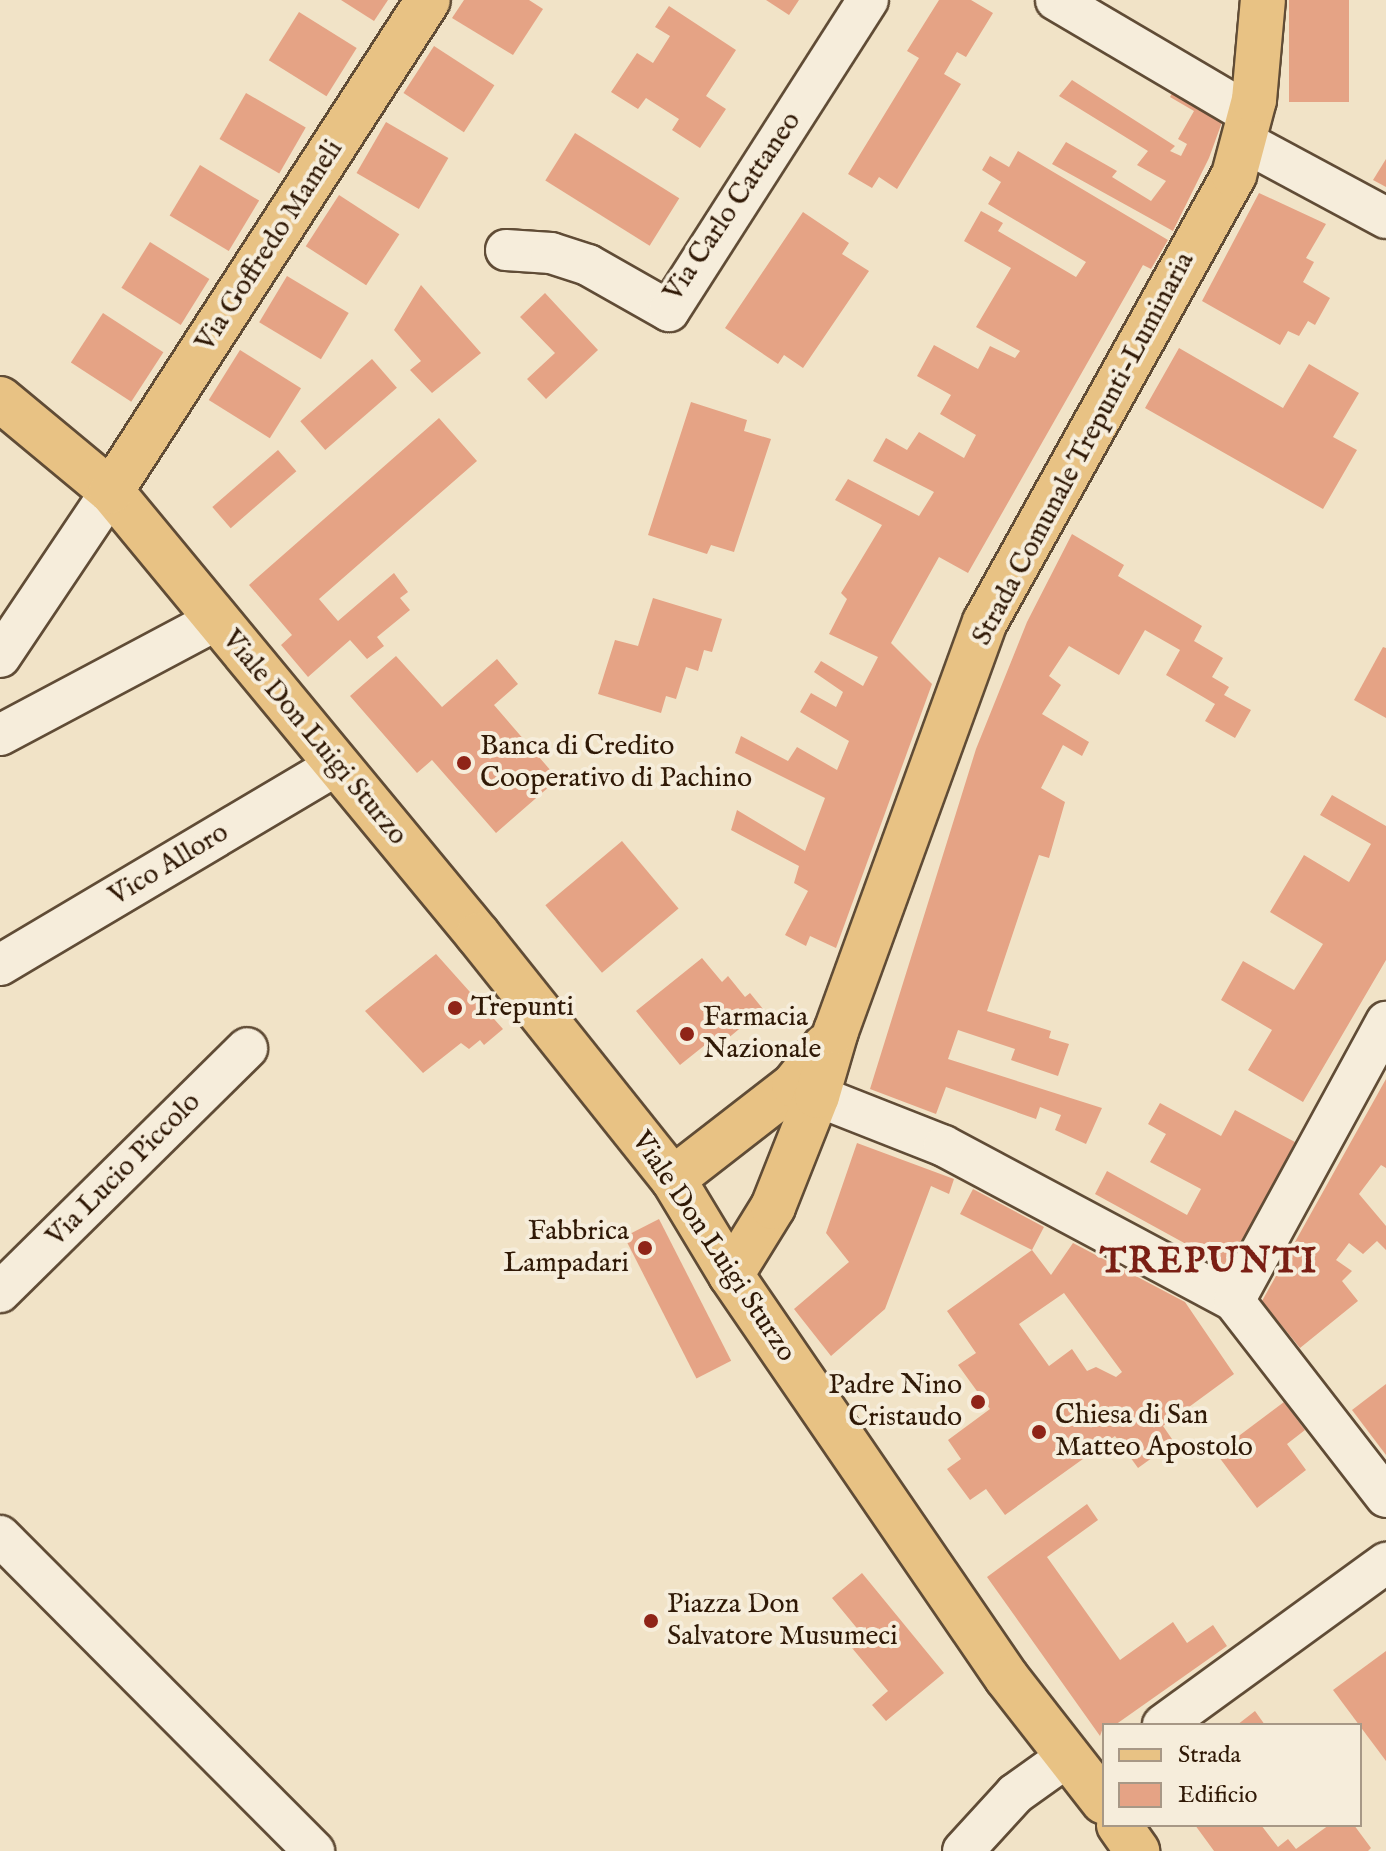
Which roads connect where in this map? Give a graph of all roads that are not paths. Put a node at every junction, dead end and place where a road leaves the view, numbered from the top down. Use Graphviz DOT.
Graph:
graph roads {
  1 [pos="428,0"];
  2 [pos="868,0"];
  3 [pos="1056,0"];
  4 [pos="1263,0"];
  5 [pos="1248,129"];
  6 [pos="1386,218"];
  7 [pos="506,250"];
  8 [pos="0,399"];
  9 [pos="111,491"];
  10 [pos="216,620"];
  11 [pos="0,657"];
  12 [pos="0,735"];
  13 [pos="337,765"];
  14 [pos="0,965"];
  15 [pos="1386,1022"];
  16 [pos="836,1031"];
  17 [pos="247,1048"];
  18 [pos="817,1096"];
  19 [pos="673,1179"];
  20 [pos="731,1275"];
  21 [pos="0,1292"];
  22 [pos="1234,1301"];
  23 [pos="1386,1497"];
  24 [pos="0,1536"];
  25 [pos="1386,1563"];
  26 [pos="1166,1723"];
  27 [pos="1091,1776"];
  28 [pos="1120,1827"];
  29 [pos="314,1851"];
  30 [pos="963,1851"];
  31 [pos="1137,1851"];
  1 -- 9 [label="main road, Via Goffredo Mameli"];
  2 -- 7 [label="street, Via Carlo Cattaneo"];
  3 -- 5 [label="street"];
  4 -- 5 [label="main road, Strada Comunale Trepunti-Luminaria"];
  5 -- 6 [label="street"];
  5 -- 16 [label="main road, Strada Comunale Trepunti-Luminaria"];
  8 -- 9 [label="main road, Viale Don Luigi Sturzo"];
  9 -- 10 [label="main road, Viale Don Luigi Sturzo"];
  9 -- 11 [label="street"];
  10 -- 12 [label="street"];
  10 -- 13 [label="main road, Viale Don Luigi Sturzo"];
  13 -- 14 [label="street, Vico Alloro"];
  13 -- 19 [label="main road, Viale Don Luigi Sturzo"];
  15 -- 22 [label="street"];
  16 -- 18 [label="main road"];
  16 -- 19 [label="main road"];
  17 -- 21 [label="street, Via Lucio Piccolo"];
  18 -- 20 [label="main road"];
  18 -- 22 [label="street"];
  19 -- 20 [label="main road, Viale Don Luigi Sturzo"];
  20 -- 27 [label="main road, Viale Don Luigi Sturzo"];
  22 -- 23 [label="street"];
  24 -- 29 [label="street"];
  25 -- 26 [label="street"];
  27 -- 30 [label="street"];
  28 -- 31 [label="main road"];
}
